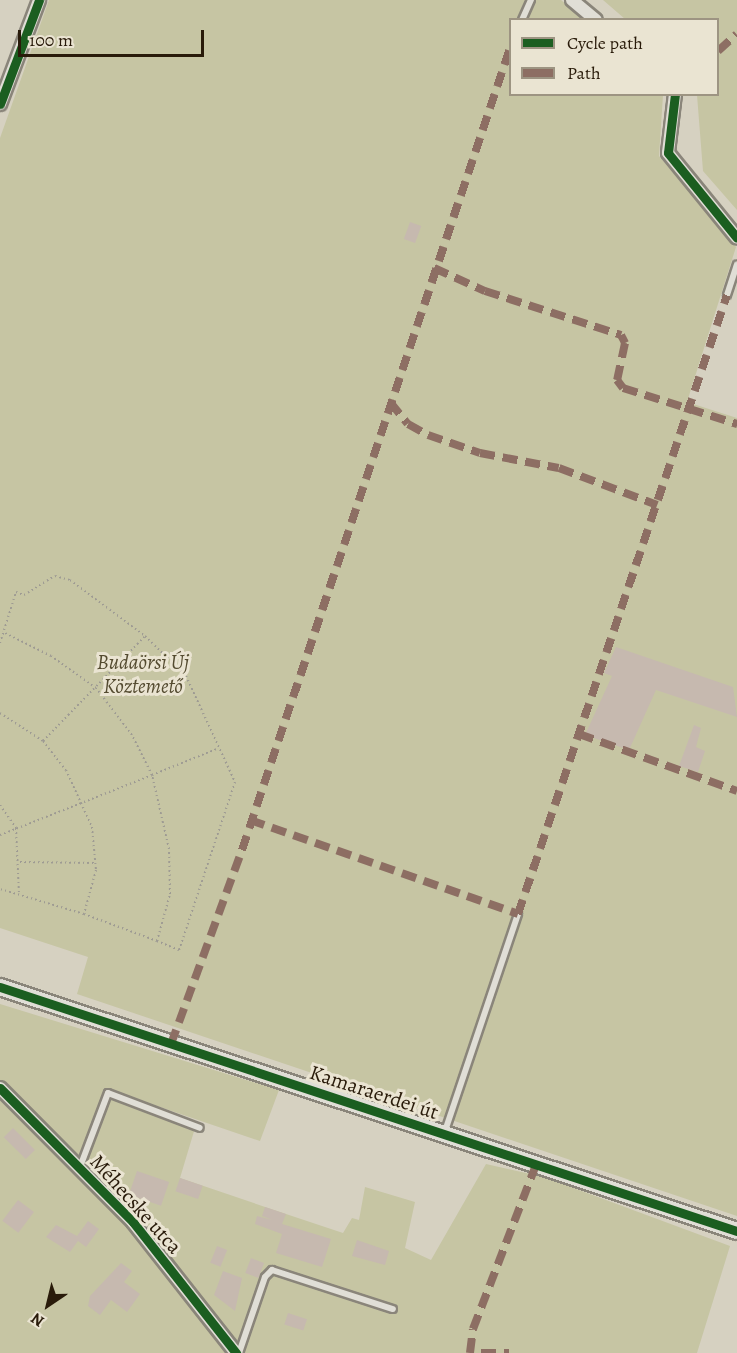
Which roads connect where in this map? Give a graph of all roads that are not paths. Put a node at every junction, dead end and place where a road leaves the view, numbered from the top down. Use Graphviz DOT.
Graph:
graph roads {
  1 [pos="39,0"];
  2 [pos="531,0"];
  3 [pos="572,0"];
  4 [pos="523,18"];
  5 [pos="594,18"];
  6 [pos="675,96"];
  7 [pos="0,104"];
  8 [pos="737,238"];
  9 [pos="737,265"];
  10 [pos="727,295"];
  11 [pos="518,914"];
  12 [pos="0,987"];
  13 [pos="2,1090"];
  14 [pos="0,1107"];
  15 [pos="200,1128"];
  16 [pos="444,1134"];
  17 [pos="80,1168"];
  18 [pos="737,1232"];
  19 [pos="393,1309"];
  20 [pos="238,1353"];
  1 -- 7 [label="street"];
  2 -- 4 [label="lane"];
  3 -- 5 [label="street"];
  6 -- 8 [label="street"];
  9 -- 10 [label="lane"];
  11 -- 16 [label="lane"];
  12 -- 16 [label="street, Kamaraerdei út"];
  13 -- 14 [label="street"];
  13 -- 17 [label="street, Méhecske utca"];
  15 -- 17 [label="lane"];
  16 -- 18 [label="street, Kamaraerdei út"];
  17 -- 20 [label="street, Méhecske utca"];
  19 -- 20 [label="lane"];
}
